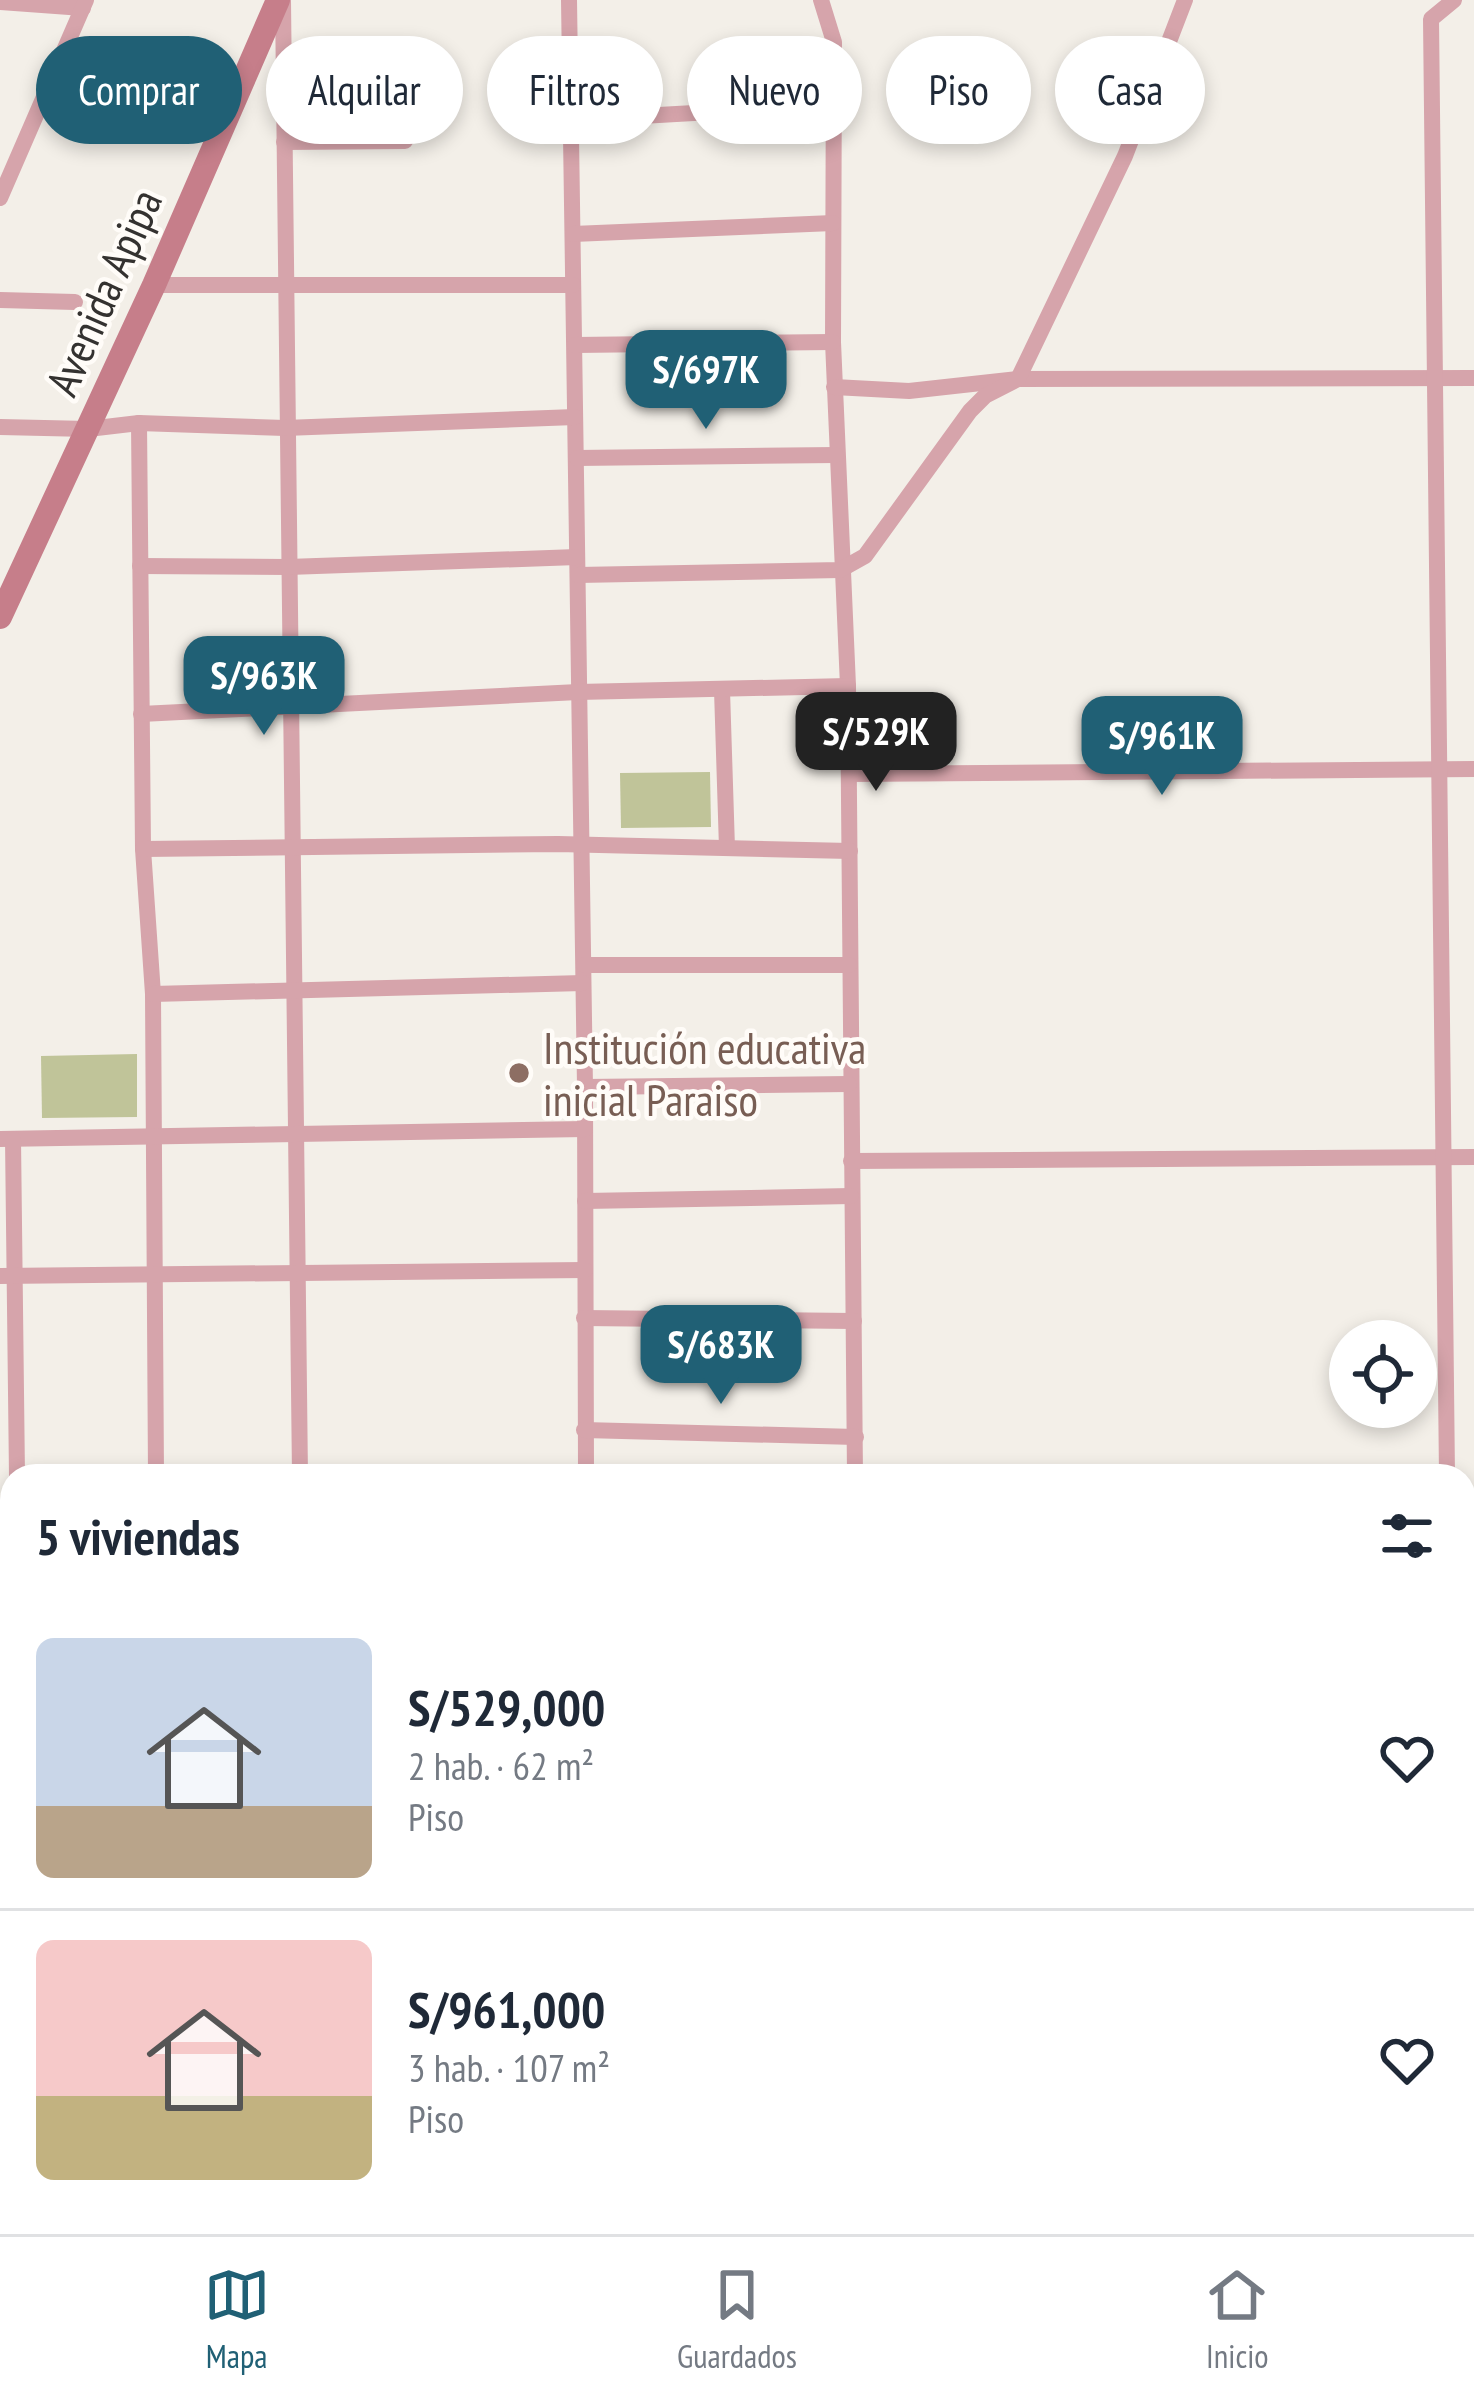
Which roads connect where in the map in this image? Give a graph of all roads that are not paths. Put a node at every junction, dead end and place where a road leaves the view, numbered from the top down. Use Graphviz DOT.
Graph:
graph roads {
  1 [pos="280,0"];
  2 [pos="569,0"];
  3 [pos="821,0"];
  4 [pos="1186,0"];
  5 [pos="1454,0"];
  6 [pos="6,1"];
  7 [pos="84,4"];
  8 [pos="0,20"];
  9 [pos="281,36"];
  10 [pos="570,36"];
  11 [pos="832,36"];
  12 [pos="284,144"];
  13 [pos="571,144"];
  14 [pos="834,144"];
  15 [pos="0,198"];
  16 [pos="832,223"];
  17 [pos="572,234"];
  18 [pos="286,284"];
  19 [pos="154,285"];
  20 [pos="573,285"];
  21 [pos="0,300"];
  22 [pos="75,302"];
  23 [pos="833,342"];
  24 [pos="575,345"];
  25 [pos="1438,378"];
  26 [pos="1474,378"];
  27 [pos="1018,379"];
  28 [pos="834,387"];
  29 [pos="575,418"];
  30 [pos="139,423"];
  31 [pos="0,427"];
  32 [pos="88,428"];
  33 [pos="285,428"];
  34 [pos="836,455"];
  35 [pos="577,458"];
  36 [pos="140,566"];
  37 [pos="577,566"];
  38 [pos="11,567"];
  39 [pos="288,567"];
  40 [pos="841,570"];
  41 [pos="0,617"];
  42 [pos="848,686"];
  43 [pos="722,690"];
  44 [pos="578,692"];
  45 [pos="291,704"];
  46 [pos="141,714"];
  47 [pos="1439,770"];
  48 [pos="1474,770"];
  49 [pos="849,774"];
  50 [pos="290,846"];
  51 [pos="581,846"];
  52 [pos="727,848"];
  53 [pos="143,849"];
  54 [pos="850,851"];
  55 [pos="849,965"];
  56 [pos="584,974"];
  57 [pos="292,991"];
  58 [pos="153,994"];
  59 [pos="849,1084"];
  60 [pos="585,1087"];
  61 [pos="585,1129"];
  62 [pos="297,1131"];
  63 [pos="154,1138"];
  64 [pos="7,1139"];
  65 [pos="1445,1156"];
  66 [pos="1474,1156"];
  67 [pos="850,1161"];
  68 [pos="851,1196"];
  69 [pos="585,1201"];
  70 [pos="585,1270"];
  71 [pos="297,1274"];
  72 [pos="8,1276"];
  73 [pos="156,1276"];
  74 [pos="584,1318"];
  75 [pos="854,1321"];
  76 [pos="584,1430"];
  77 [pos="856,1437"];
  78 [pos="16,1464"];
  79 [pos="156,1464"];
  80 [pos="300,1464"];
  81 [pos="585,1464"];
  82 [pos="855,1464"];
  83 [pos="1447,1464"];
  1 -- 9 [label="street"];
  1 -- 19 [label="street, Avenida Apipa"];
  2 -- 10 [label="street"];
  3 -- 11 [label="street"];
  4 -- 27 [label="street"];
  5 -- 25 [label="street"];
  6 -- 7 [label="street"];
  6 -- 8 [label="street"];
  7 -- 15 [label="street"];
  12 -- 18 [label="street"];
  13 -- 17 [label="street"];
  14 -- 16 [label="street"];
  16 -- 17 [label="street"];
  16 -- 23 [label="street"];
  17 -- 20 [label="street"];
  18 -- 19 [label="street"];
  18 -- 20 [label="street"];
  18 -- 33 [label="street"];
  19 -- 32 [label="street, Avenida Apipa"];
  20 -- 24 [label="street"];
  21 -- 22 [label="street"];
  23 -- 24 [label="street"];
  23 -- 28 [label="street"];
  24 -- 29 [label="street"];
  25 -- 26 [label="street"];
  25 -- 27 [label="street"];
  25 -- 47 [label="street"];
  27 -- 28 [label="street"];
  27 -- 40 [label="street"];
  28 -- 34 [label="street"];
  29 -- 33 [label="street"];
  29 -- 35 [label="street"];
  30 -- 32 [label="street"];
  30 -- 33 [label="street"];
  30 -- 36 [label="street"];
  31 -- 32 [label="street"];
  32 -- 38 [label="street, Avenida Apipa"];
  33 -- 39 [label="street"];
  34 -- 35 [label="street"];
  34 -- 40 [label="street"];
  35 -- 37 [label="street"];
  36 -- 39 [label="street"];
  36 -- 46 [label="street"];
  37 -- 39 [label="street"];
  37 -- 40 [label="street"];
  37 -- 44 [label="street"];
  38 -- 41 [label="street, Avenida Apipa"];
  39 -- 45 [label="street"];
  40 -- 42 [label="street"];
  42 -- 43 [label="street"];
  42 -- 49 [label="street"];
  43 -- 44 [label="street"];
  43 -- 52 [label="street"];
  44 -- 45 [label="street"];
  44 -- 51 [label="street"];
  45 -- 46 [label="street"];
  45 -- 50 [label="street"];
  46 -- 53 [label="street"];
  47 -- 48 [label="street"];
  47 -- 49 [label="street"];
  47 -- 65 [label="street"];
  49 -- 54 [label="street"];
  50 -- 51 [label="street"];
  50 -- 53 [label="street"];
  50 -- 57 [label="street"];
  51 -- 52 [label="street"];
  51 -- 56 [label="street"];
  52 -- 54 [label="street"];
  53 -- 58 [label="street"];
  54 -- 55 [label="street"];
  55 -- 56 [label="street"];
  55 -- 59 [label="street"];
  56 -- 57 [label="street"];
  56 -- 60 [label="street"];
  57 -- 58 [label="street"];
  57 -- 62 [label="street"];
  58 -- 63 [label="street"];
  59 -- 60 [label="street"];
  59 -- 67 [label="street"];
  60 -- 61 [label="street"];
  61 -- 62 [label="street"];
  61 -- 69 [label="street"];
  62 -- 63 [label="street"];
  62 -- 71 [label="street"];
  63 -- 64 [label="street"];
  63 -- 73 [label="street"];
  64 -- 72 [label="street"];
  65 -- 66 [label="street"];
  65 -- 67 [label="street"];
  65 -- 83 [label="street"];
  67 -- 68 [label="street"];
  68 -- 69 [label="street"];
  68 -- 75 [label="street"];
  69 -- 70 [label="street"];
  70 -- 71 [label="street"];
  70 -- 74 [label="street"];
  71 -- 73 [label="street"];
  71 -- 80 [label="street"];
  72 -- 73 [label="street"];
  72 -- 78 [label="street"];
  73 -- 79 [label="street"];
  74 -- 75 [label="street"];
  74 -- 76 [label="street"];
  75 -- 77 [label="street"];
  76 -- 77 [label="street"];
  76 -- 81 [label="street"];
  77 -- 82 [label="street"];
}
